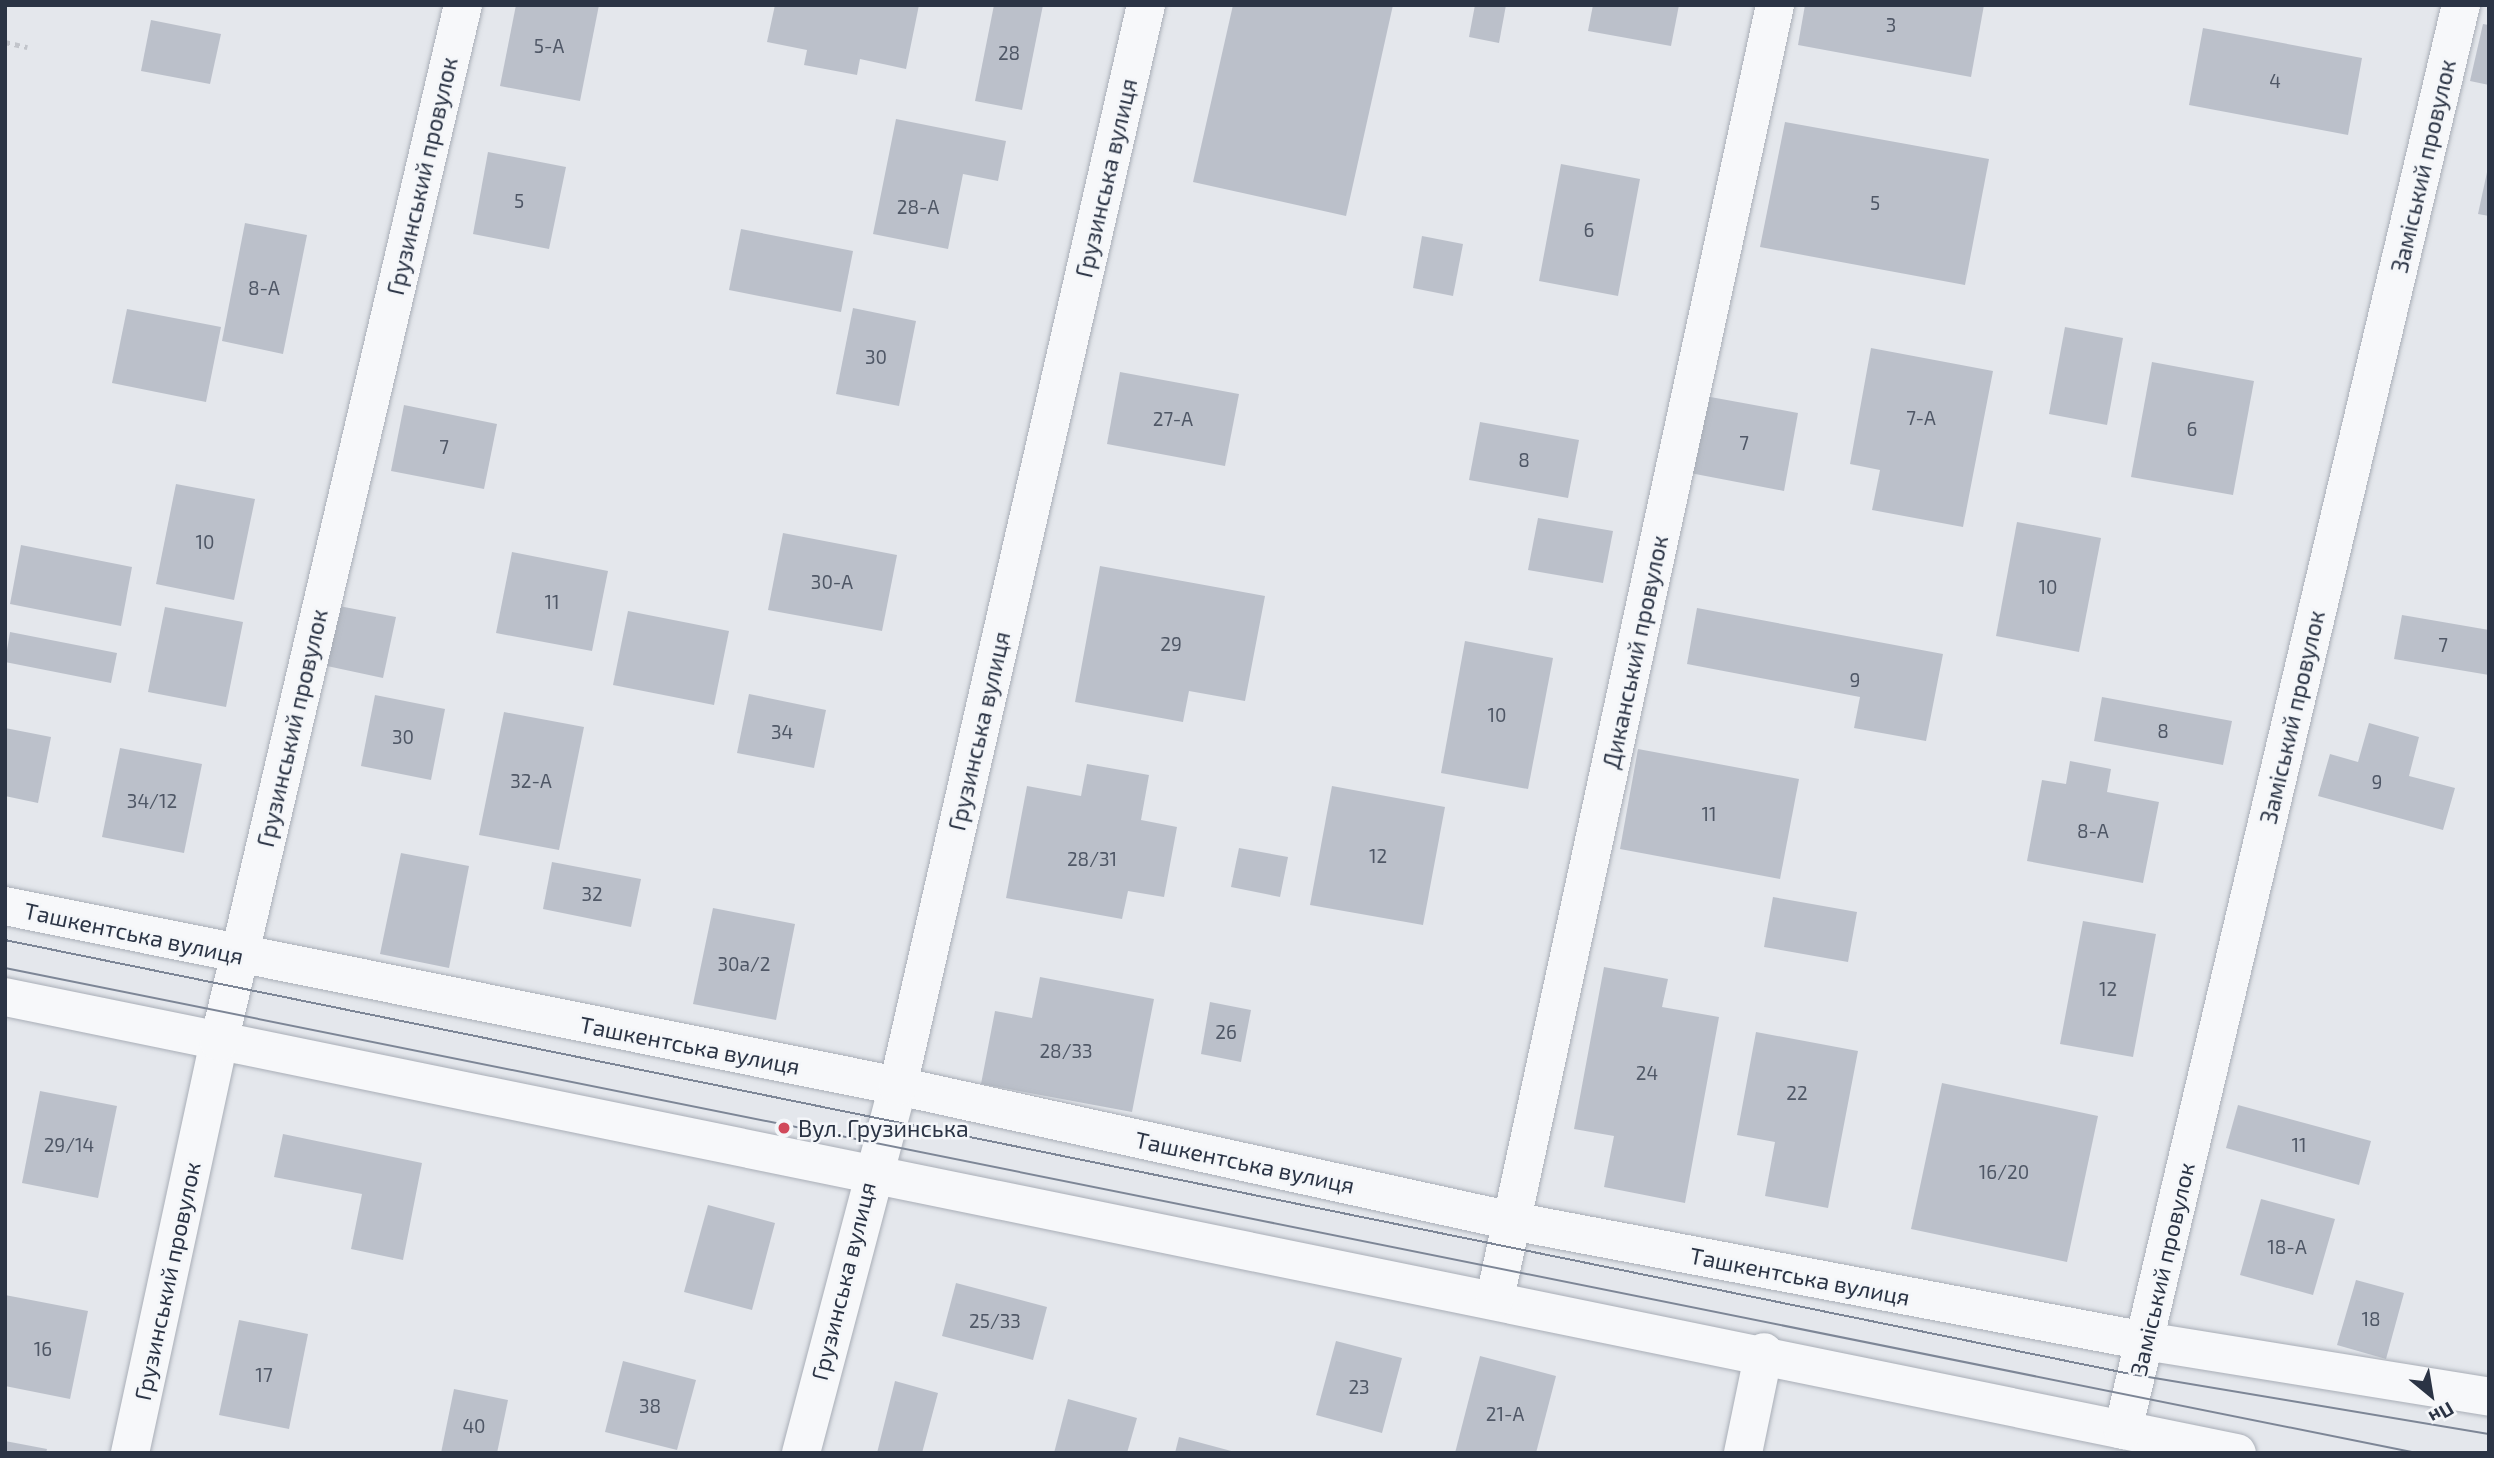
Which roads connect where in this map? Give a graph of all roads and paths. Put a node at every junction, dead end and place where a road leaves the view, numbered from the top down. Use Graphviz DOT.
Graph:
graph roads {
  1 [pos="463,5"];
  2 [pos="1146,5"];
  3 [pos="1775,5"];
  4 [pos="2461,5"];
  5 [pos="5,42"];
  6 [pos="27,47"];
  7 [pos="5,906"];
  8 [pos="239,955"];
  9 [pos="5,997"];
  10 [pos="219,1042"];
  11 [pos="898,1086"];
  12 [pos="870,1175"];
  13 [pos="1512,1221"];
  14 [pos="1495,1298"];
  15 [pos="2145,1341"];
  16 [pos="1764,1352"];
  17 [pos="2489,1397"];
  18 [pos="2123,1430"];
  19 [pos="130,1453"];
  20 [pos="801,1453"];
  21 [pos="1743,1453"];
  22 [pos="2237,1453"];
  1 -- 8 [label="street, Грузинський провулок"];
  2 -- 11 [label="street, Грузинська вулиця"];
  3 -- 13 [label="street, Диканський провулок"];
  4 -- 15 [label="street, Заміський провулок"];
  5 -- 6 [label="path"];
  7 -- 8 [label="street, Ташкентська вулиця"];
  8 -- 10 [label="street, Грузинський провулок"];
  8 -- 11 [label="street, Ташкентська вулиця"];
  9 -- 10 [label="street"];
  10 -- 12 [label="street"];
  10 -- 19 [label="street, Грузинський провулок"];
  11 -- 12 [label="street, Грузинська вулиця"];
  11 -- 13 [label="street, Ташкентська вулиця"];
  12 -- 14 [label="street"];
  12 -- 20 [label="street, Грузинська вулиця"];
  13 -- 14 [label="street, Диканський провулок"];
  13 -- 15 [label="street, Ташкентська вулиця"];
  14 -- 16 [label="street"];
  15 -- 17 [label="street, Ташкентська вулиця"];
  15 -- 18 [label="street, Заміський провулок"];
  16 -- 18 [label="street"];
  16 -- 21 [label="street"];
  18 -- 22 [label="street"];
}
